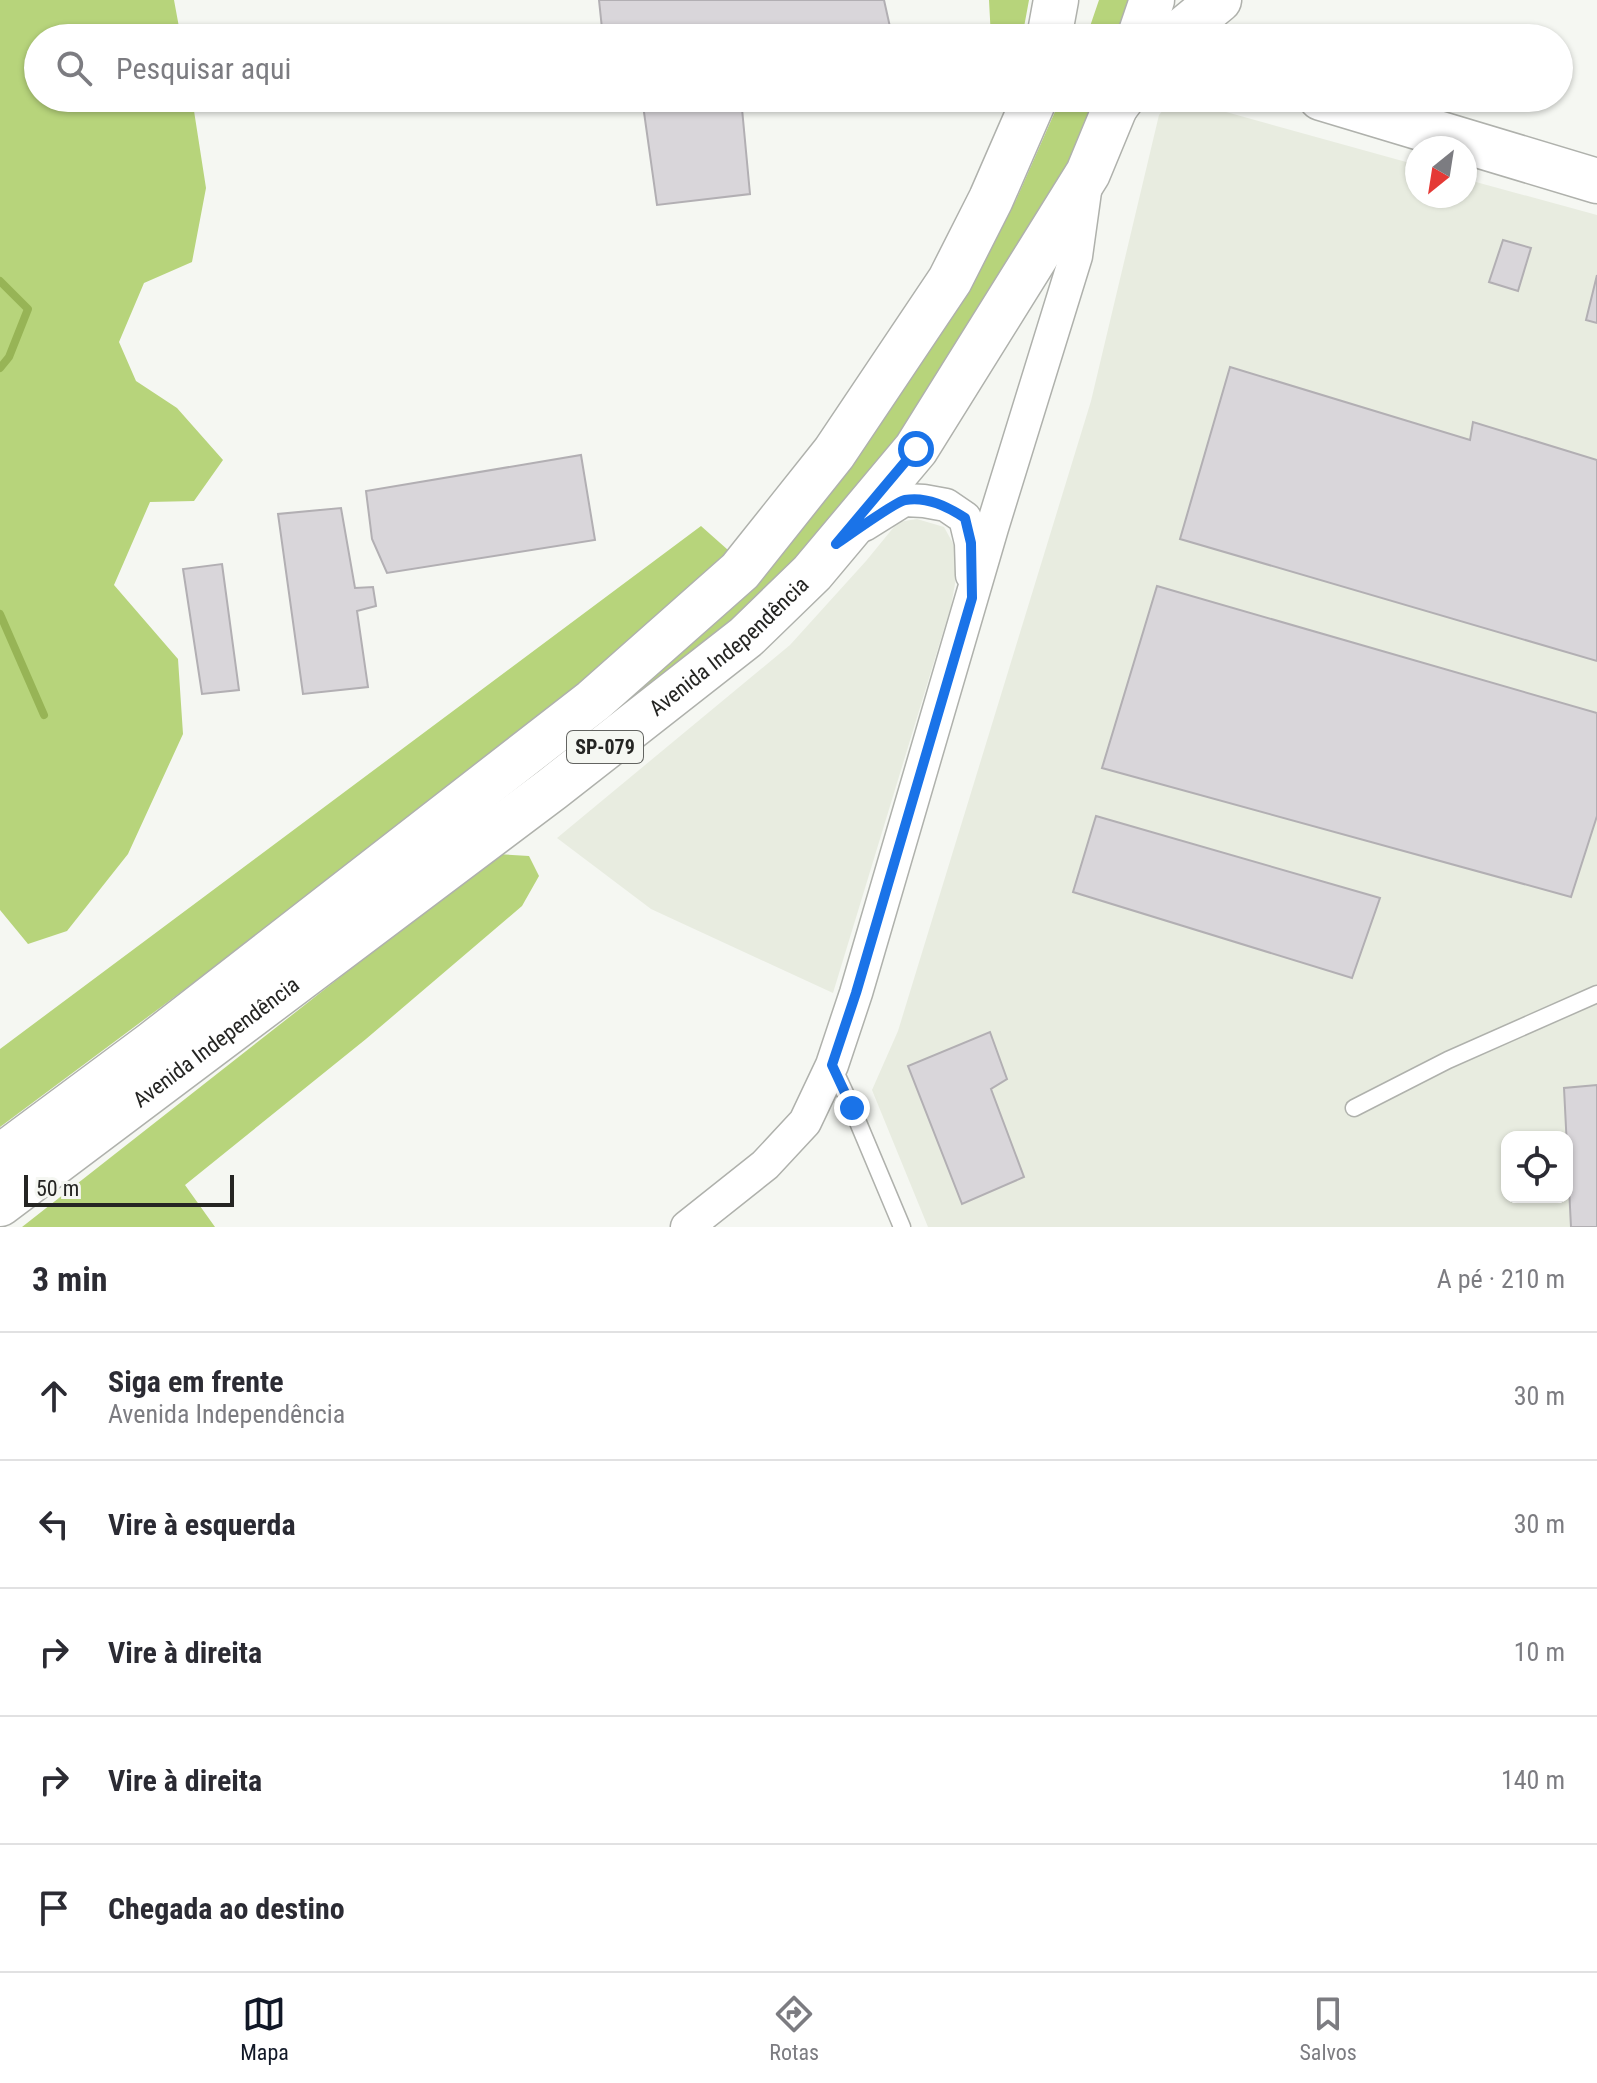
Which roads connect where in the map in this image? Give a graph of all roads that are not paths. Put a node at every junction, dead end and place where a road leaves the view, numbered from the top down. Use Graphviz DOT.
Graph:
graph roads {
  1 [pos="1056,0"];
  2 [pos="1074,0"];
  3 [pos="1152,0"];
  4 [pos="1219,0"];
  5 [pos="1052,24"];
  6 [pos="1065,24"];
  7 [pos="1144,24"];
  8 [pos="1190,24"];
  9 [pos="1029,112"];
  10 [pos="1116,112"];
  11 [pos="1368,112"];
  12 [pos="1088,173"];
  13 [pos="1597,181"];
  14 [pos="836,544"];
  15 [pos="972,598"];
  16 [pos="1597,994"];
  17 [pos="832,1065"];
  18 [pos="1354,1108"];
  19 [pos="0,1157"];
  20 [pos="0,1204"];
  21 [pos="687,1227"];
  22 [pos="902,1227"];
  1 -- 5 [label="main road"];
  2 -- 6 [label="main road"];
  3 -- 7 [label="main road"];
  4 -- 8 [label="main road"];
  9 -- 19 [label="main road, Avenida Independência / SP-079"];
  10 -- 12 [label="main road, Avenida Independência / SP-079"];
  11 -- 13 [label="main road"];
  12 -- 14 [label="main road, Avenida Independência / SP-079"];
  12 -- 15 [label="street"];
  14 -- 15 [label="street"];
  14 -- 20 [label="main road, Avenida Independência / SP-079"];
  15 -- 17 [label="street"];
  16 -- 18 [label="lane"];
  17 -- 21 [label="street"];
  17 -- 22 [label="lane"];
}
